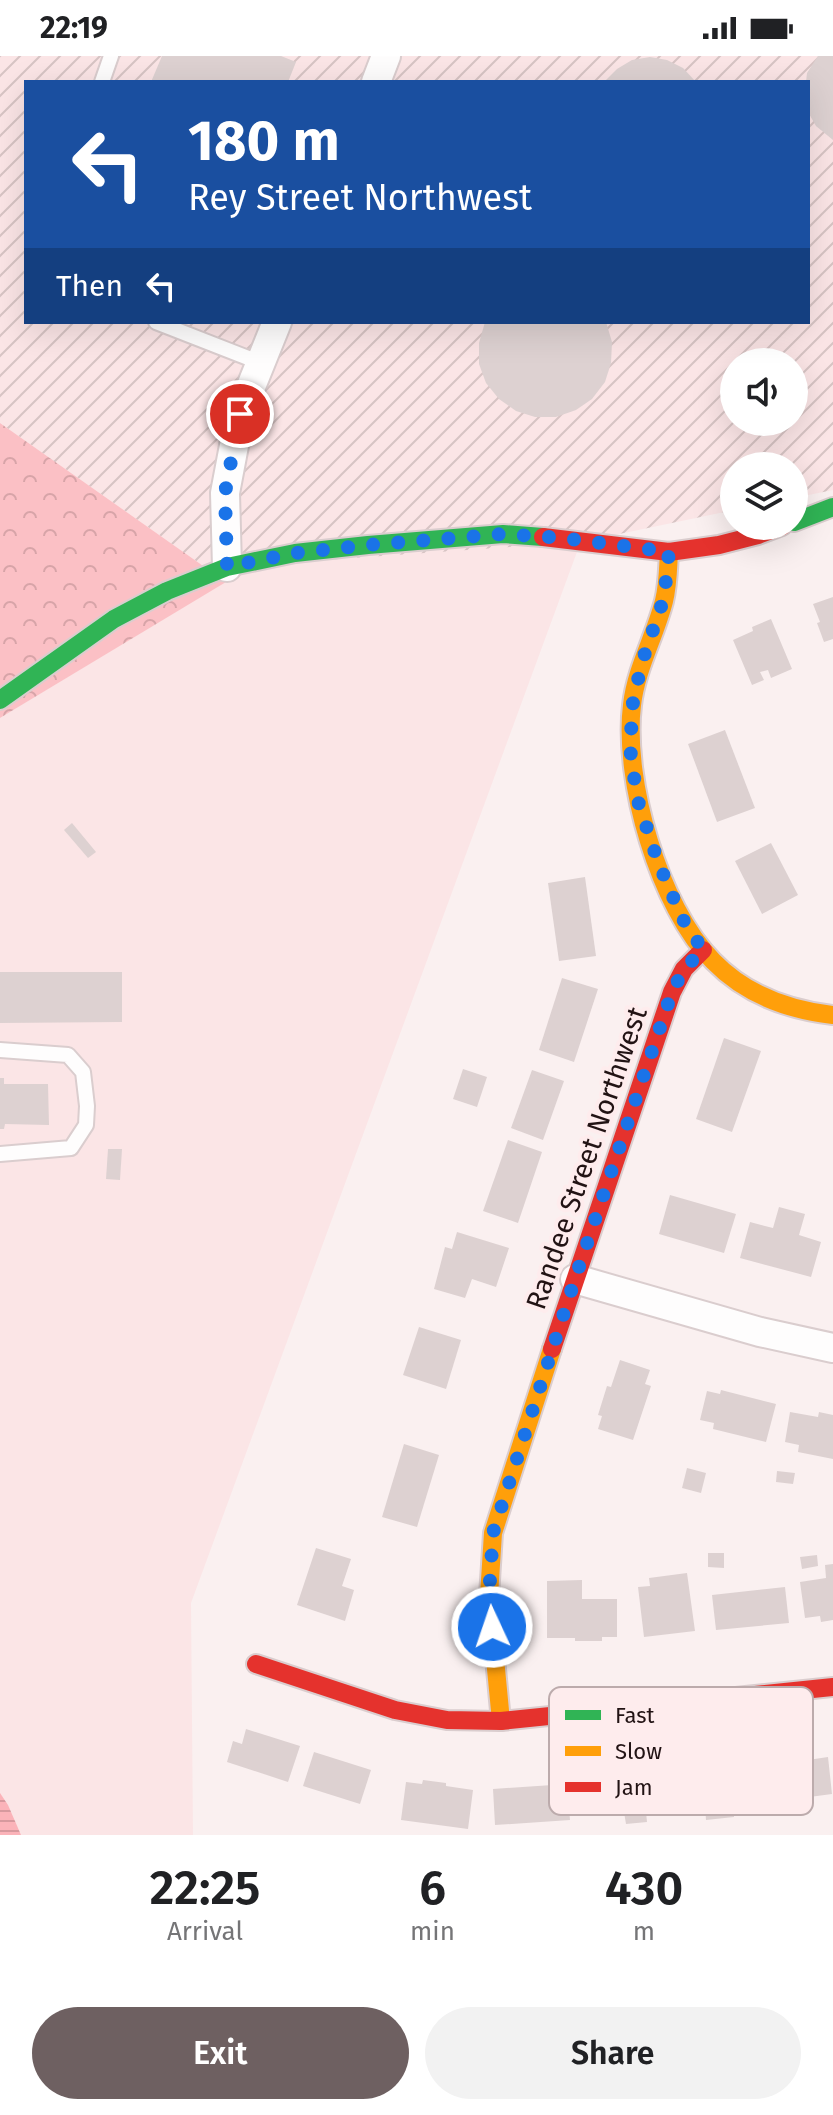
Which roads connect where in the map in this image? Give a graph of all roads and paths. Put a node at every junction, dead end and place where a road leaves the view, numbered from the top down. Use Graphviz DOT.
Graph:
graph roads {
  1 [pos="111,56"];
  2 [pos="386,56"];
  3 [pos="103,80"];
  4 [pos="377,80"];
  5 [pos="161,324"];
  6 [pos="276,324"];
  7 [pos="261,363"];
  8 [pos="833,507"];
  9 [pos="808,517"];
  10 [pos="738,540"];
  11 [pos="669,552"];
  12 [pos="227,567"];
  13 [pos="0,700"];
  14 [pos="703,950"];
  15 [pos="833,1015"];
  16 [pos="0,1050"];
  17 [pos="0,1154"];
  18 [pos="575,1279"];
  19 [pos="833,1348"];
  20 [pos="256,1664"];
  21 [pos="833,1687"];
  22 [pos="813,1689"];
  23 [pos="549,1716"];
  24 [pos="501,1721"];
  1 -- 3 [label="lane"];
  2 -- 4 [label="street"];
  5 -- 7 [label="lane"];
  6 -- 7 [label="street"];
  7 -- 12 [label="street"];
  8 -- 9 [label="street"];
  10 -- 11 [label="street"];
  11 -- 12 [label="street"];
  11 -- 14 [label="street"];
  12 -- 13 [label="street"];
  14 -- 15 [label="street"];
  14 -- 18 [label="street, Randee Street Northwest"];
  16 -- 17 [label="lane"];
  18 -- 19 [label="street"];
  18 -- 24 [label="street, Randee Street Northwest"];
  20 -- 24 [label="street"];
  21 -- 22 [label="street"];
  23 -- 24 [label="street"];
}
